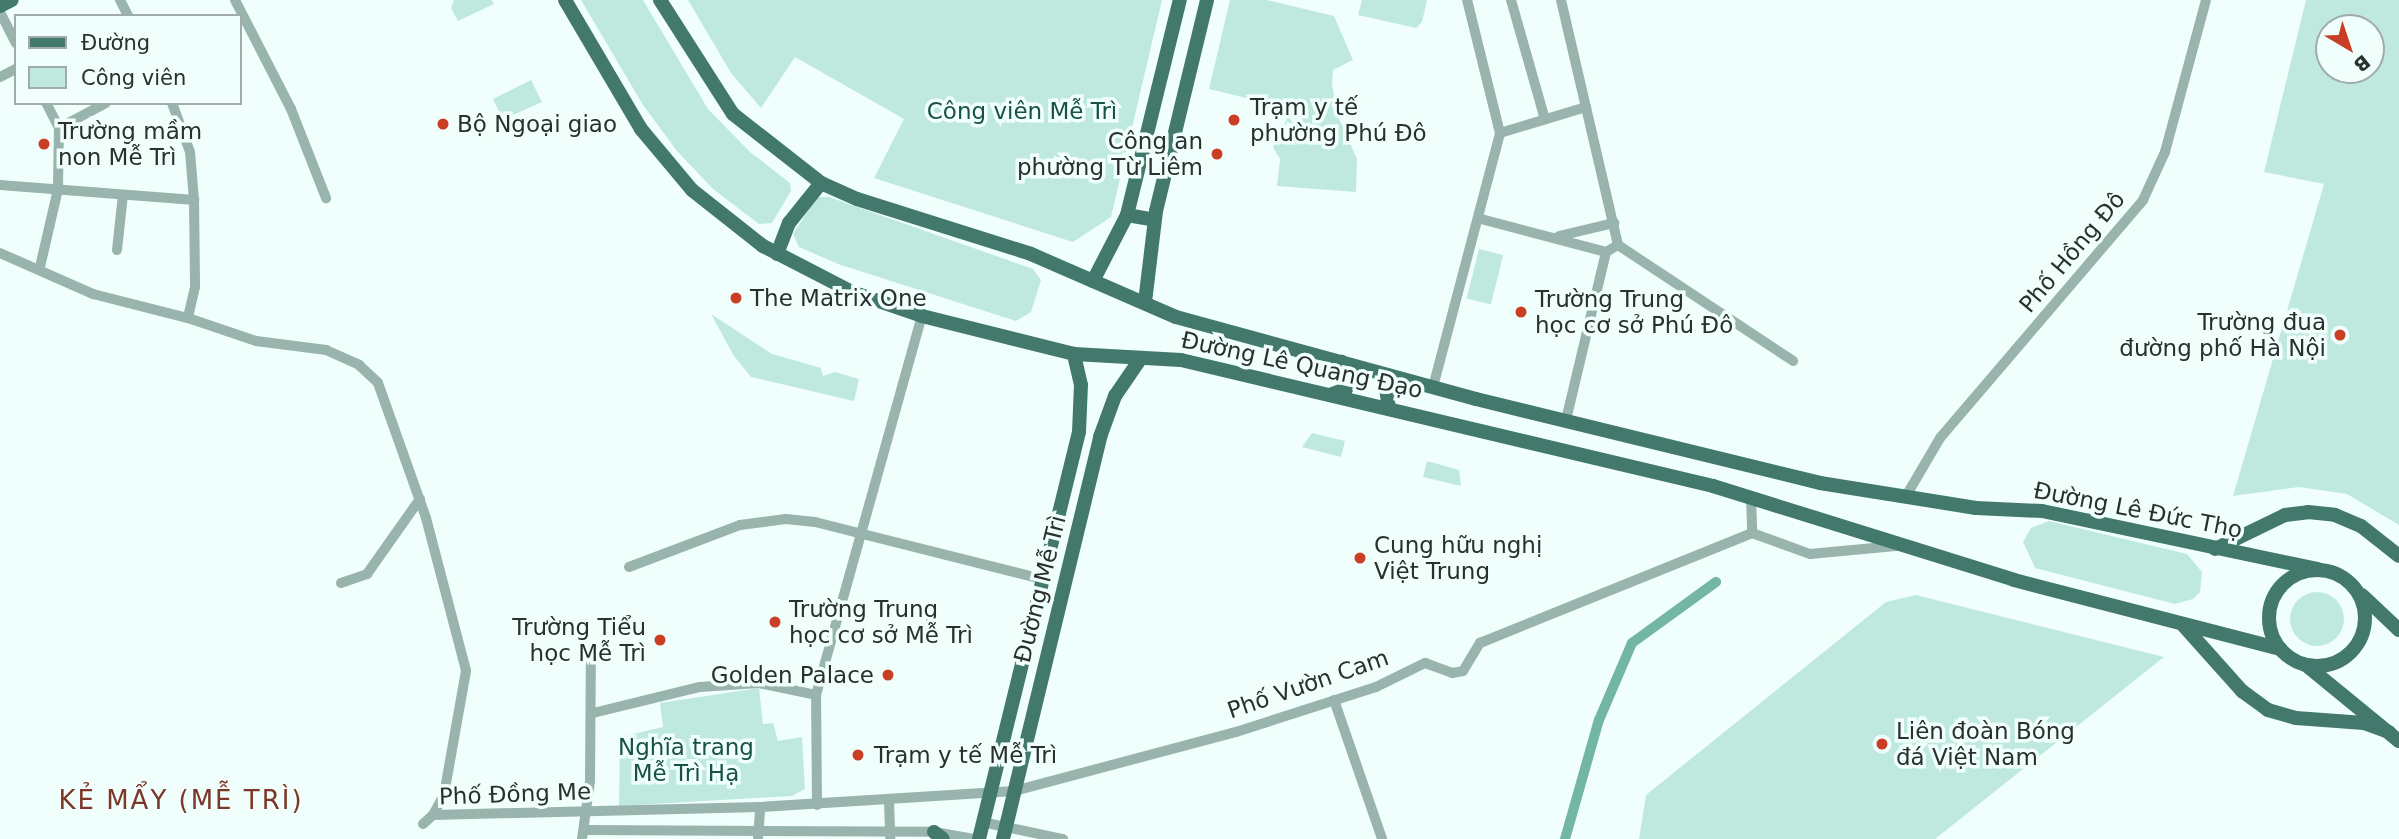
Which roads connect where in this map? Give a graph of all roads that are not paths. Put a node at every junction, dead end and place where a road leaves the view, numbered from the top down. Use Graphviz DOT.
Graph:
graph roads {
  1 [pos="12,0"];
  2 [pos="565,0"];
  3 [pos="660,0"];
  4 [pos="1180,0"];
  5 [pos="1207,0"];
  6 [pos="1467,0"];
  7 [pos="1511,0"];
  8 [pos="1561,0"];
  9 [pos="2206,0"];
  10 [pos="0,6"];
  11 [pos="0,12"];
  12 [pos="244,31"];
  13 [pos="14,39"];
  14 [pos="47,105"];
  15 [pos="102,105"];
  16 [pos="173,105"];
  17 [pos="1586,107"];
  18 [pos="1545,119"];
  19 [pos="60,128"];
  20 [pos="1500,133"];
  21 [pos="821,183"];
  22 [pos="0,185"];
  23 [pos="58,189"];
  24 [pos="123,195"];
  25 [pos="326,198"];
  26 [pos="194,200"];
  27 [pos="1127,215"];
  28 [pos="1481,219"];
  29 [pos="1154,220"];
  30 [pos="1614,223"];
  31 [pos="1558,236"];
  32 [pos="1618,245"];
  33 [pos="117,250"];
  34 [pos="1606,252"];
  35 [pos="0,253"];
  36 [pos="777,254"];
  37 [pos="40,267"];
  38 [pos="1093,281"];
  39 [pos="1146,302"];
  40 [pos="922,316"];
  41 [pos="188,318"];
  42 [pos="1074,354"];
  43 [pos="1141,358"];
  44 [pos="1793,361"];
  45 [pos="1342,362"];
  46 [pos="1400,379"];
  47 [pos="1433,387"];
  48 [pos="1332,394"];
  49 [pos="1389,408"];
  50 [pos="1566,420"];
  51 [pos="1079,432"];
  52 [pos="1100,437"];
  53 [pos="1906,496"];
  54 [pos="1751,497"];
  55 [pos="420,499"];
  56 [pos="1752,533"];
  57 [pos="862,535"];
  58 [pos="1903,545"];
  59 [pos="2215,550"];
  60 [pos="2399,556"];
  61 [pos="629,567"];
  62 [pos="2318,569"];
  63 [pos="1042,579"];
  64 [pos="341,583"];
  65 [pos="2358,591"];
  66 [pos="2183,625"];
  67 [pos="2399,630"];
  68 [pos="2280,649"];
  69 [pos="591,652"];
  70 [pos="2306,665"];
  71 [pos="816,695"];
  72 [pos="1335,700"];
  73 [pos="593,712"];
  74 [pos="2394,736"];
  75 [pos="1014,792"];
  76 [pos="988,795"];
  77 [pos="889,801"];
  78 [pos="817,804"];
  79 [pos="760,807"];
  80 [pos="587,813"];
  81 [pos="433,815"];
  82 [pos="982,822"];
  83 [pos="423,824"];
  84 [pos="1006,824"];
  85 [pos="583,835"];
  86 [pos="758,835"];
  87 [pos="890,835"];
  88 [pos="938,835"];
  89 [pos="977,839"];
  90 [pos="1003,839"];
  91 [pos="1063,839"];
  92 [pos="1382,839"];
  1 -- 10 [label="main road"];
  2 -- 36 [label="main road, Đường Lê Quang Đạo"];
  3 -- 21 [label="main road, Đường Lê Quang Đạo"];
  4 -- 27 [label="main road"];
  5 -- 29 [label="main road"];
  6 -- 20 [label="street"];
  7 -- 18 [label="street"];
  8 -- 17 [label="street"];
  9 -- 53 [label="street, Phố Hồng Đô"];
  11 -- 13 [label="street"];
  12 -- 25 [label="street"];
  14 -- 19 [label="street"];
  15 -- 19 [label="street"];
  16 -- 26 [label="street"];
  17 -- 18 [label="street"];
  17 -- 30 [label="street"];
  18 -- 20 [label="street"];
  19 -- 23 [label="street"];
  20 -- 28 [label="street"];
  21 -- 36 [label="main road"];
  21 -- 38 [label="main road, Đường Lê Quang Đạo"];
  22 -- 23 [label="street"];
  23 -- 24 [label="street"];
  23 -- 37 [label="street"];
  24 -- 26 [label="street"];
  24 -- 33 [label="street"];
  26 -- 41 [label="street"];
  27 -- 29 [label="main road"];
  27 -- 38 [label="main road"];
  28 -- 31 [label="street"];
  28 -- 47 [label="street"];
  29 -- 39 [label="main road"];
  30 -- 31 [label="street"];
  30 -- 32 [label="street"];
  31 -- 34 [label="street"];
  32 -- 34 [label="street"];
  32 -- 44 [label="street"];
  34 -- 50 [label="street"];
  35 -- 37 [label="street"];
  36 -- 40 [label="main road, Đường Lê Quang Đạo"];
  37 -- 41 [label="street"];
  38 -- 39 [label="main road, Đường Lê Quang Đạo"];
  39 -- 45 [label="main road, Đường Lê Quang Đạo"];
  40 -- 42 [label="main road, Đường Lê Quang Đạo"];
  40 -- 57 [label="street"];
  41 -- 55 [label="street"];
  42 -- 43 [label="main road, Đường Lê Quang Đạo"];
  42 -- 51 [label="main road, Đường Mễ Trì"];
  43 -- 48 [label="main road, Đường Lê Quang Đạo"];
  43 -- 52 [label="main road, Đường Mễ Trì"];
  45 -- 46 [label="main road, Đường Lê Quang Đạo"];
  45 -- 48 [label="main road"];
  46 -- 47 [label="main road, Đường Lê Quang Đạo"];
  46 -- 49 [label="main road"];
  47 -- 50 [label="main road, Đường Lê Quang Đạo"];
  48 -- 49 [label="main road, Đường Lê Quang Đạo"];
  49 -- 54 [label="main road, Đường Lê Quang Đạo"];
  50 -- 53 [label="main road, Đường Lê Quang Đạo"];
  51 -- 52 [label="main road"];
  51 -- 63 [label="main road, Đường Mễ Trì"];
  52 -- 75 [label="main road, Đường Mễ Trì"];
  53 -- 59 [label="main road, Đường Lê Đức Thọ"];
  54 -- 56 [label="street"];
  54 -- 58 [label="main road, Đường Lê Quang Đạo"];
  55 -- 64 [label="street"];
  55 -- 81 [label="street"];
  56 -- 58 [label="street"];
  56 -- 72 [label="street, Phố Vườn Cam"];
  57 -- 61 [label="street"];
  57 -- 63 [label="street"];
  57 -- 71 [label="street"];
  58 -- 66 [label="main road"];
  59 -- 60 [label="main road"];
  59 -- 62 [label="main road, Đường Lê Đức Thọ"];
  62 -- 65 [label="main road"];
  62 -- 68 [label="main road"];
  63 -- 76 [label="main road, Đường Mễ Trì"];
  65 -- 67 [label="main road"];
  65 -- 70 [label="main road"];
  66 -- 68 [label="main road"];
  66 -- 74 [label="main road"];
  68 -- 70 [label="main road"];
  69 -- 73 [label="street"];
  70 -- 74 [label="main road"];
  71 -- 73 [label="street"];
  71 -- 78 [label="street"];
  72 -- 75 [label="street, Phố Vườn Cam"];
  72 -- 92 [label="street"];
  73 -- 80 [label="street"];
  75 -- 76 [label="street, Phố Vườn Cam"];
  75 -- 84 [label="main road, Đường Mễ Trì"];
  76 -- 77 [label="street, Phố Đồng Me"];
  76 -- 82 [label="main road, Đường Mễ Trì"];
  77 -- 78 [label="street, Phố Đồng Me"];
  77 -- 87 [label="street"];
  78 -- 79 [label="street, Phố Đồng Me"];
  79 -- 80 [label="street, Phố Đồng Me"];
  79 -- 86 [label="street"];
  80 -- 81 [label="street, Phố Đồng Me"];
  80 -- 85 [label="street"];
  81 -- 83 [label="street, Phố Đồng Me"];
  82 -- 84 [label="street"];
  82 -- 89 [label="main road, Đường Mễ Trì"];
  84 -- 90 [label="main road, Đường Mễ Trì"];
  84 -- 91 [label="street"];
  85 -- 86 [label="street, Phố Đồng Me"];
  86 -- 87 [label="street, Phố Đồng Me"];
  87 -- 88 [label="street, Phố Đồng Me"];
  88 -- 89 [label="street, Phố Đồng Me"];
}
